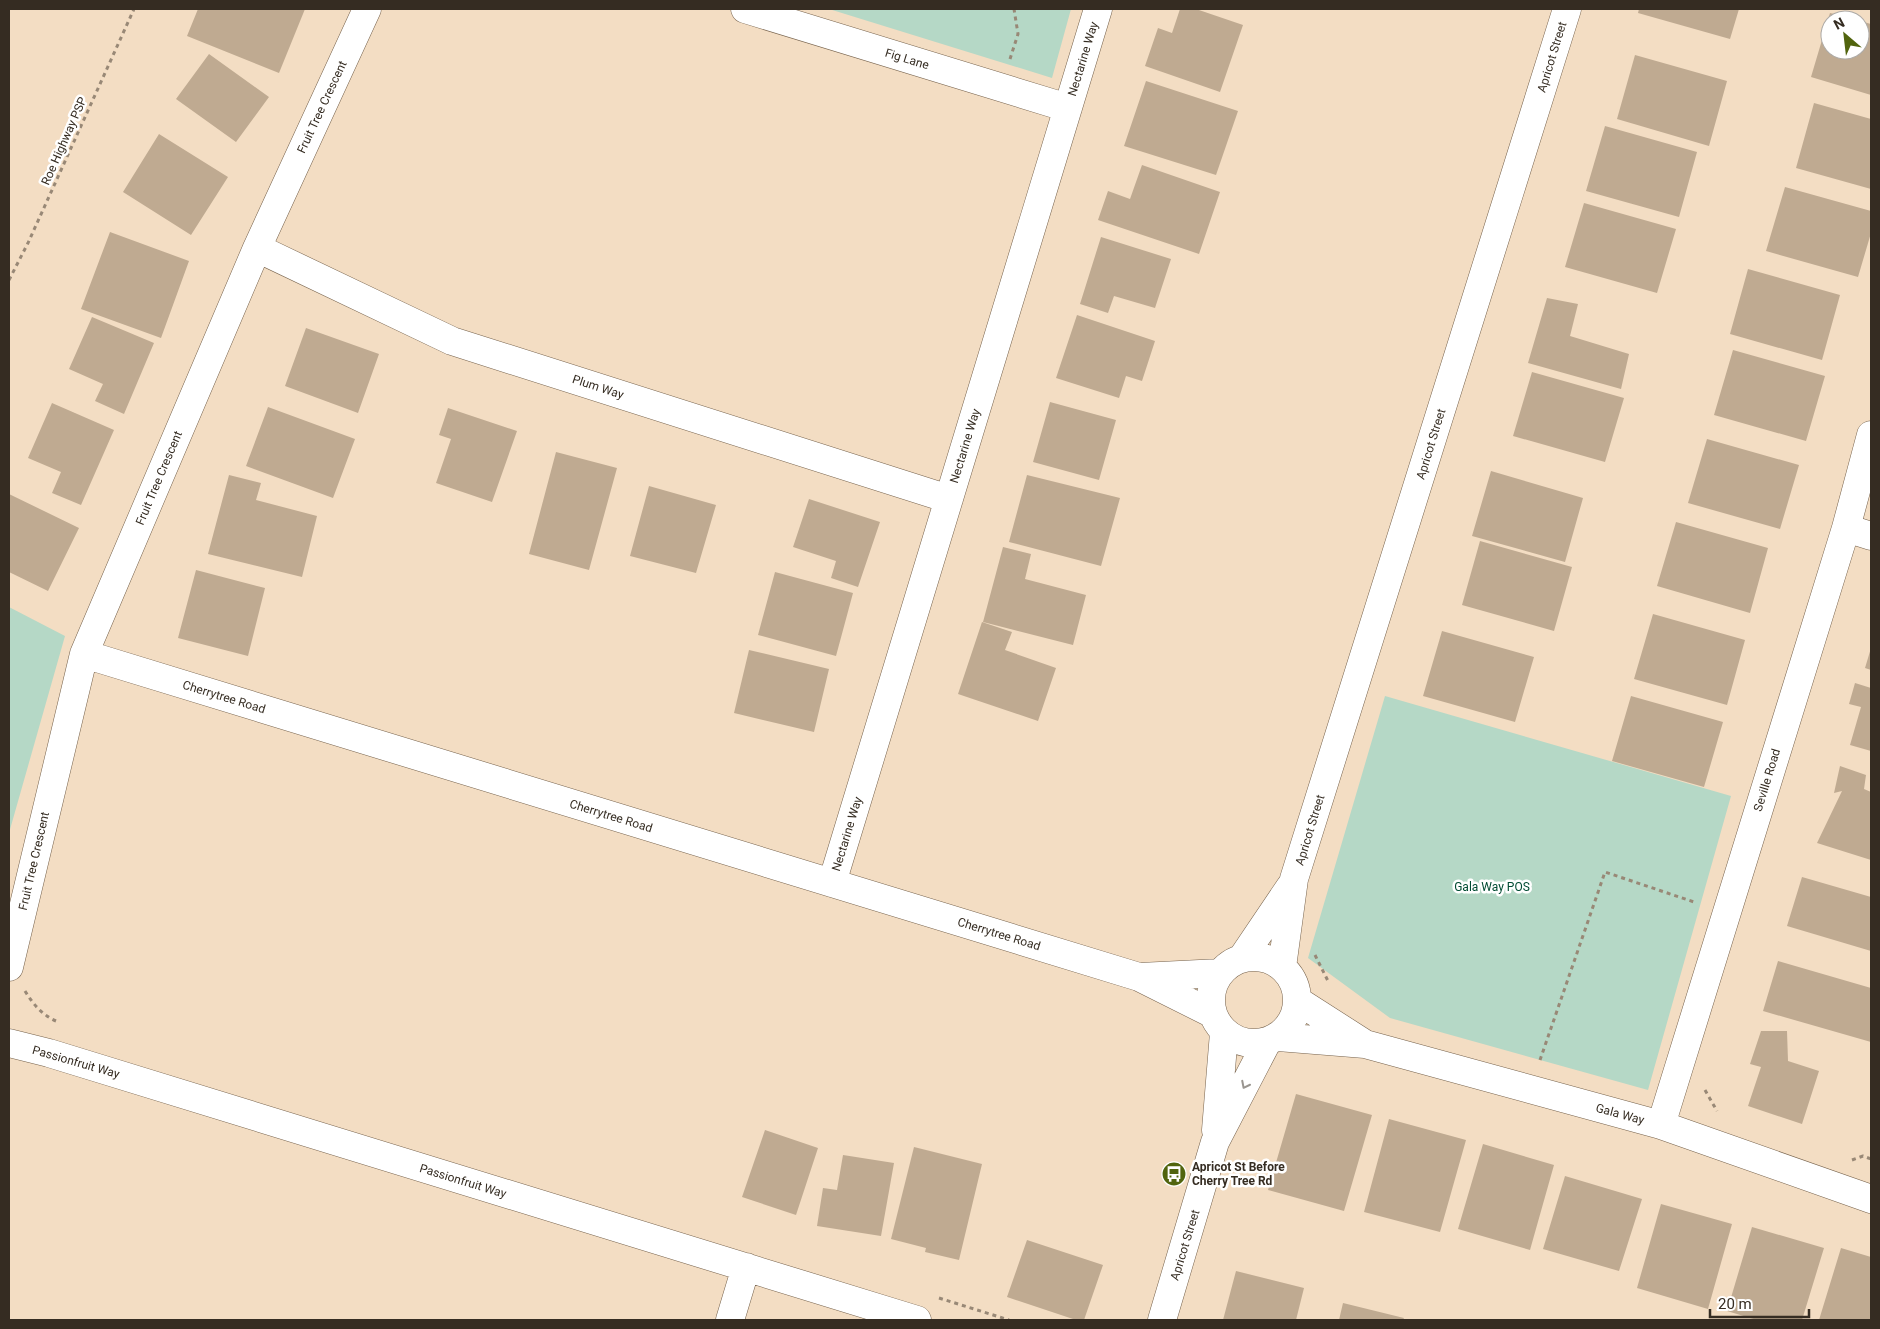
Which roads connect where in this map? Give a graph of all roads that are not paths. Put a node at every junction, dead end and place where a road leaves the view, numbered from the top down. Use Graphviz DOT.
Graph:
graph roads {
  1 [pos="368,9"];
  2 [pos="745,9"];
  3 [pos="1098,9"];
  4 [pos="1567,9"];
  5 [pos="1068,108"];
  6 [pos="257,248"];
  7 [pos="1871,435"];
  8 [pos="949,499"];
  9 [pos="1846,528"];
  10 [pos="1871,536"];
  11 [pos="84,654"];
  12 [pos="1294,879"];
  13 [pos="832,884"];
  14 [pos="1242,958"];
  15 [pos="1282,966"];
  16 [pos="1220,973"];
  17 [pos="16,976"];
  18 [pos="1139,977"];
  19 [pos="1298,1001"];
  20 [pos="1218,1023"];
  21 [pos="1273,1039"];
  22 [pos="9,1043"];
  23 [pos="1365,1044"];
  24 [pos="1661,1125"];
  25 [pos="1215,1142"];
  26 [pos="1871,1198"];
  27 [pos="746,1267"];
  28 [pos="730,1320"];
  29 [pos="917,1320"];
  30 [pos="1162,1320"];
  1 -- 6 [label="street, Fruit Tree Crescent"];
  2 -- 5 [label="street, Fig Lane"];
  3 -- 5 [label="street, Nectarine Way"];
  4 -- 12 [label="street, Apricot Street"];
  5 -- 8 [label="street, Nectarine Way"];
  6 -- 8 [label="street, Plum Way"];
  6 -- 11 [label="street, Fruit Tree Crescent"];
  7 -- 9 [label="street, Seville Road"];
  8 -- 13 [label="street, Nectarine Way"];
  9 -- 10 [label="street"];
  9 -- 24 [label="street, Seville Road"];
  11 -- 13 [label="street, Cherrytree Road"];
  11 -- 17 [label="street, Fruit Tree Crescent"];
  12 -- 14 [label="street, Apricot Street"];
  12 -- 15 [label="street, Apricot Street"];
  13 -- 18 [label="street, Cherrytree Road"];
  14 -- 15 [label="street"];
  14 -- 16 [label="street"];
  15 -- 19 [label="street"];
  16 -- 18 [label="street, Cherrytree Road"];
  16 -- 20 [label="street"];
  18 -- 20 [label="street, Cherrytree Road"];
  19 -- 21 [label="street"];
  19 -- 23 [label="street, Gala Way"];
  20 -- 21 [label="street"];
  20 -- 25 [label="street, Apricot Street"];
  21 -- 23 [label="street, Gala Way"];
  21 -- 25 [label="street, Apricot Street, one-way"];
  22 -- 27 [label="street, Passionfruit Way"];
  23 -- 24 [label="street, Gala Way"];
  24 -- 26 [label="street, Gala Way"];
  25 -- 30 [label="street, Apricot Street"];
  27 -- 28 [label="street"];
  27 -- 29 [label="street, Passionfruit Way"];
}
